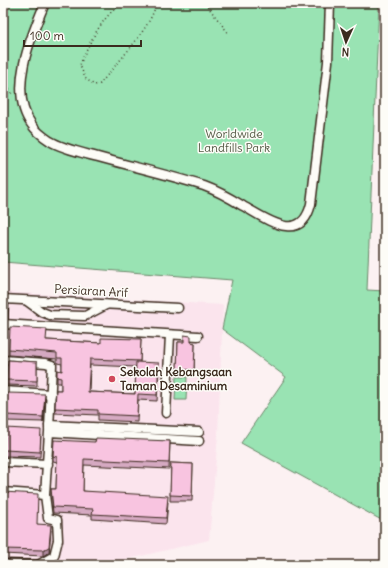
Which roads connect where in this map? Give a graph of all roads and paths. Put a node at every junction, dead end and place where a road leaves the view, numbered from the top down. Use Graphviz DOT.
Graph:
graph roads {
  1 [pos="44,3"];
  2 [pos="124,3"];
  3 [pos="156,3"];
  4 [pos="205,3"];
  5 [pos="330,3"];
  6 [pos="229,34"];
  7 [pos="3,66"];
  8 [pos="22,99"];
  9 [pos="4,299"];
  10 [pos="26,300"];
  11 [pos="107,304"];
  12 [pos="178,308"];
  13 [pos="3,325"];
  14 [pos="170,335"];
  15 [pos="198,336"];
  16 [pos="3,360"];
  17 [pos="3,391"];
  18 [pos="51,394"];
  19 [pos="166,413"];
  20 [pos="49,429"];
  21 [pos="199,432"];
  22 [pos="199,441"];
  23 [pos="3,462"];
  24 [pos="48,464"];
  25 [pos="3,492"];
  26 [pos="45,495"];
  27 [pos="3,564"];
  28 [pos="37,565"];
  1 -- 8 [label="lane"];
  2 -- 3 [label="path"];
  4 -- 6 [label="path"];
  5 -- 8 [label="lane"];
  7 -- 8 [label="path"];
  9 -- 10 [label="lane, Persiaran Arif"];
  9 -- 13 [label="lane"];
  10 -- 11 [label="lane, Persiaran Arif"];
  10 -- 11 [label="lane"];
  11 -- 12 [label="lane, Persiaran Arif"];
  13 -- 14 [label="lane"];
  14 -- 15 [label="lane"];
  14 -- 19 [label="lane"];
  16 -- 18 [label="lane"];
  17 -- 18 [label="lane"];
  18 -- 20 [label="lane"];
  20 -- 21 [label="lane"];
  20 -- 22 [label="lane"];
  20 -- 24 [label="lane"];
  23 -- 24 [label="lane"];
  24 -- 26 [label="lane"];
  25 -- 26 [label="lane"];
  26 -- 28 [label="lane"];
  27 -- 28 [label="lane"];
}
